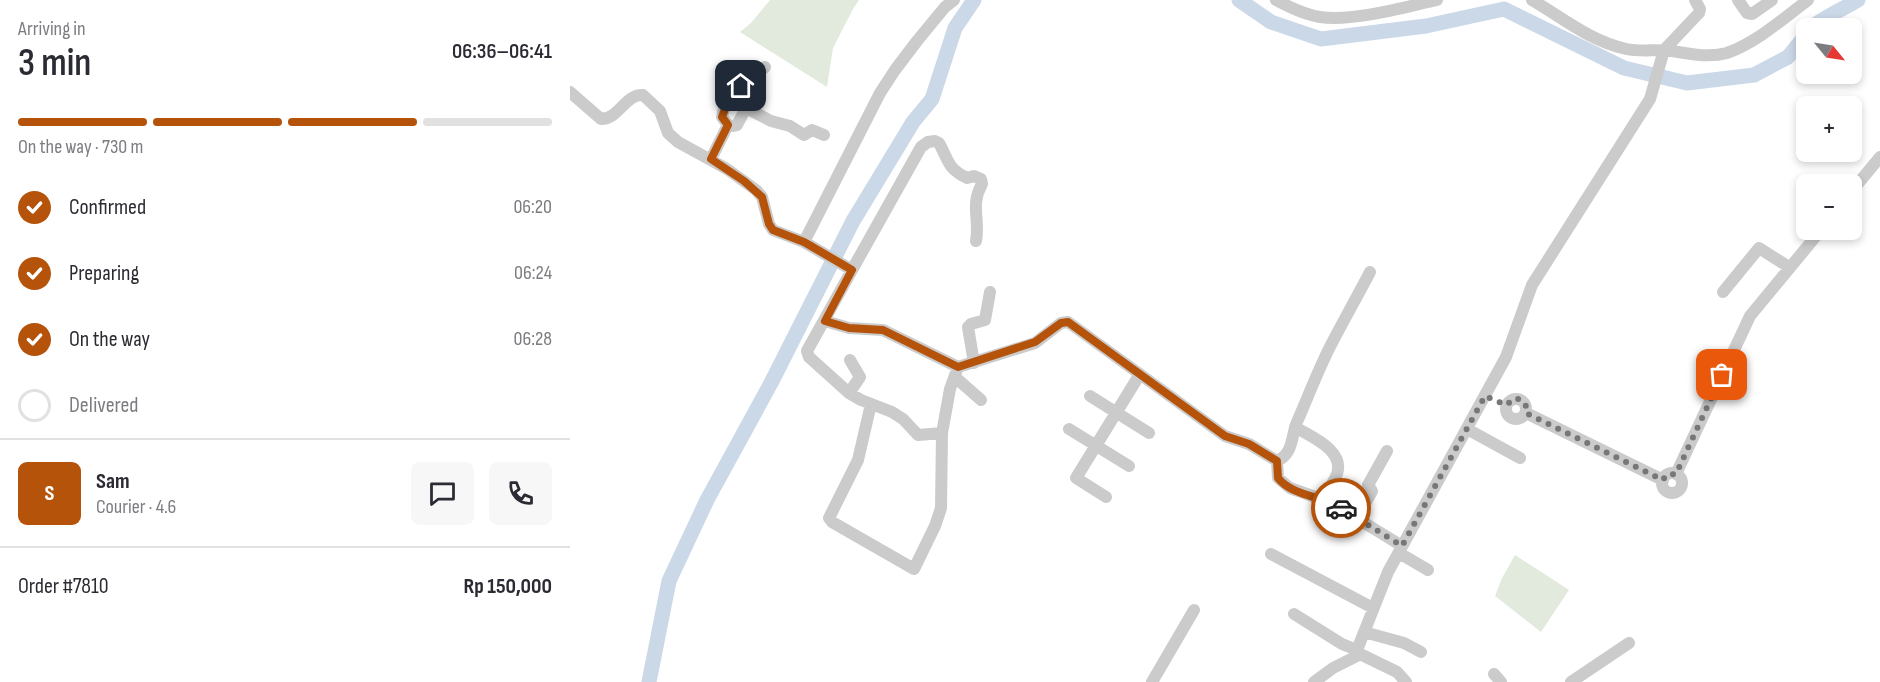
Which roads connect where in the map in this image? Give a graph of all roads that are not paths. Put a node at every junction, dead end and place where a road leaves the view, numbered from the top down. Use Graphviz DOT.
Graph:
graph roads {
  1 [pos="954,0"];
  2 [pos="1276,0"];
  3 [pos="1437,0"];
  4 [pos="1532,0"];
  5 [pos="1695,0"];
  6 [pos="1738,0"];
  7 [pos="1772,0"];
  8 [pos="1808,0"];
  9 [pos="1663,52"];
  10 [pos="765,67"];
  11 [pos="570,93"];
  12 [pos="728,125"];
  13 [pos="824,135"];
  14 [pos="1880,157"];
  15 [pos="711,159"];
  16 [pos="1862,179"];
  17 [pos="1813,240"];
  18 [pos="976,241"];
  19 [pos="804,242"];
  20 [pos="1790,267"];
  21 [pos="848,268"];
  22 [pos="1371,272"];
  23 [pos="990,292"];
  24 [pos="1723,292"];
  25 [pos="825,321"];
  26 [pos="850,360"];
  27 [pos="974,363"];
  28 [pos="1110,363"];
  29 [pos="956,372"];
  30 [pos="1139,377"];
  31 [pos="849,393"];
  32 [pos="1090,396"];
  33 [pos="1485,396"];
  34 [pos="981,400"];
  35 [pos="1172,401"];
  36 [pos="871,404"];
  37 [pos="1116,412"];
  38 [pos="1295,427"];
  39 [pos="1069,429"];
  40 [pos="1467,429"];
  41 [pos="942,433"];
  42 [pos="1149,433"];
  43 [pos="1096,445"];
  44 [pos="1387,451"];
  45 [pos="1520,458"];
  46 [pos="1277,461"];
  47 [pos="1129,466"];
  48 [pos="1106,497"];
  49 [pos="1322,499"];
  50 [pos="1357,518"];
  51 [pos="1400,550"];
  52 [pos="1271,554"];
  53 [pos="1428,570"];
  54 [pos="1373,608"];
  55 [pos="1194,610"];
  56 [pos="1294,614"];
  57 [pos="1364,632"];
  58 [pos="1629,643"];
  59 [pos="1358,652"];
  60 [pos="1421,652"];
  61 [pos="1152,682"];
  62 [pos="1314,682"];
  63 [pos="1406,682"];
  64 [pos="1571,682"];
  1 -- 19 [label="street"];
  2 -- 3 [label="street"];
  4 -- 9 [label="street"];
  5 -- 9 [label="street"];
  6 -- 7 [label="street"];
  8 -- 9 [label="street"];
  9 -- 33 [label="street"];
  10 -- 12 [label="street"];
  11 -- 15 [label="street"];
  12 -- 13 [label="street"];
  12 -- 15 [label="street"];
  14 -- 16 [label="street"];
  15 -- 19 [label="street"];
  17 -- 20 [label="street"];
  18 -- 21 [label="street"];
  19 -- 21 [label="street"];
  20 -- 24 [label="street"];
  20 -- 33 [label="street"];
  21 -- 25 [label="street"];
  22 -- 38 [label="street"];
  23 -- 27 [label="street"];
  25 -- 29 [label="street"];
  25 -- 31 [label="street"];
  26 -- 31 [label="street"];
  27 -- 29 [label="street"];
  27 -- 30 [label="street"];
  28 -- 30 [label="street"];
  29 -- 34 [label="street"];
  29 -- 41 [label="street"];
  30 -- 35 [label="street"];
  30 -- 37 [label="street"];
  30 -- 46 [label="street"];
  31 -- 36 [label="street"];
  32 -- 37 [label="street"];
  33 -- 40 [label="street"];
  36 -- 41 [label="street"];
  36 -- 41 [label="street"];
  37 -- 42 [label="street"];
  37 -- 43 [label="street"];
  38 -- 46 [label="street"];
  38 -- 49 [label="street"];
  39 -- 43 [label="street"];
  40 -- 45 [label="street"];
  40 -- 51 [label="street"];
  43 -- 47 [label="street"];
  43 -- 48 [label="street"];
  44 -- 50 [label="street"];
  46 -- 49 [label="street"];
  49 -- 50 [label="street"];
  50 -- 51 [label="street"];
  51 -- 53 [label="street"];
  51 -- 54 [label="street"];
  52 -- 54 [label="street"];
  54 -- 57 [label="street"];
  55 -- 61 [label="street"];
  56 -- 59 [label="street"];
  57 -- 59 [label="street"];
  57 -- 60 [label="street"];
  58 -- 64 [label="street"];
  59 -- 62 [label="street"];
  59 -- 63 [label="street"];
}
